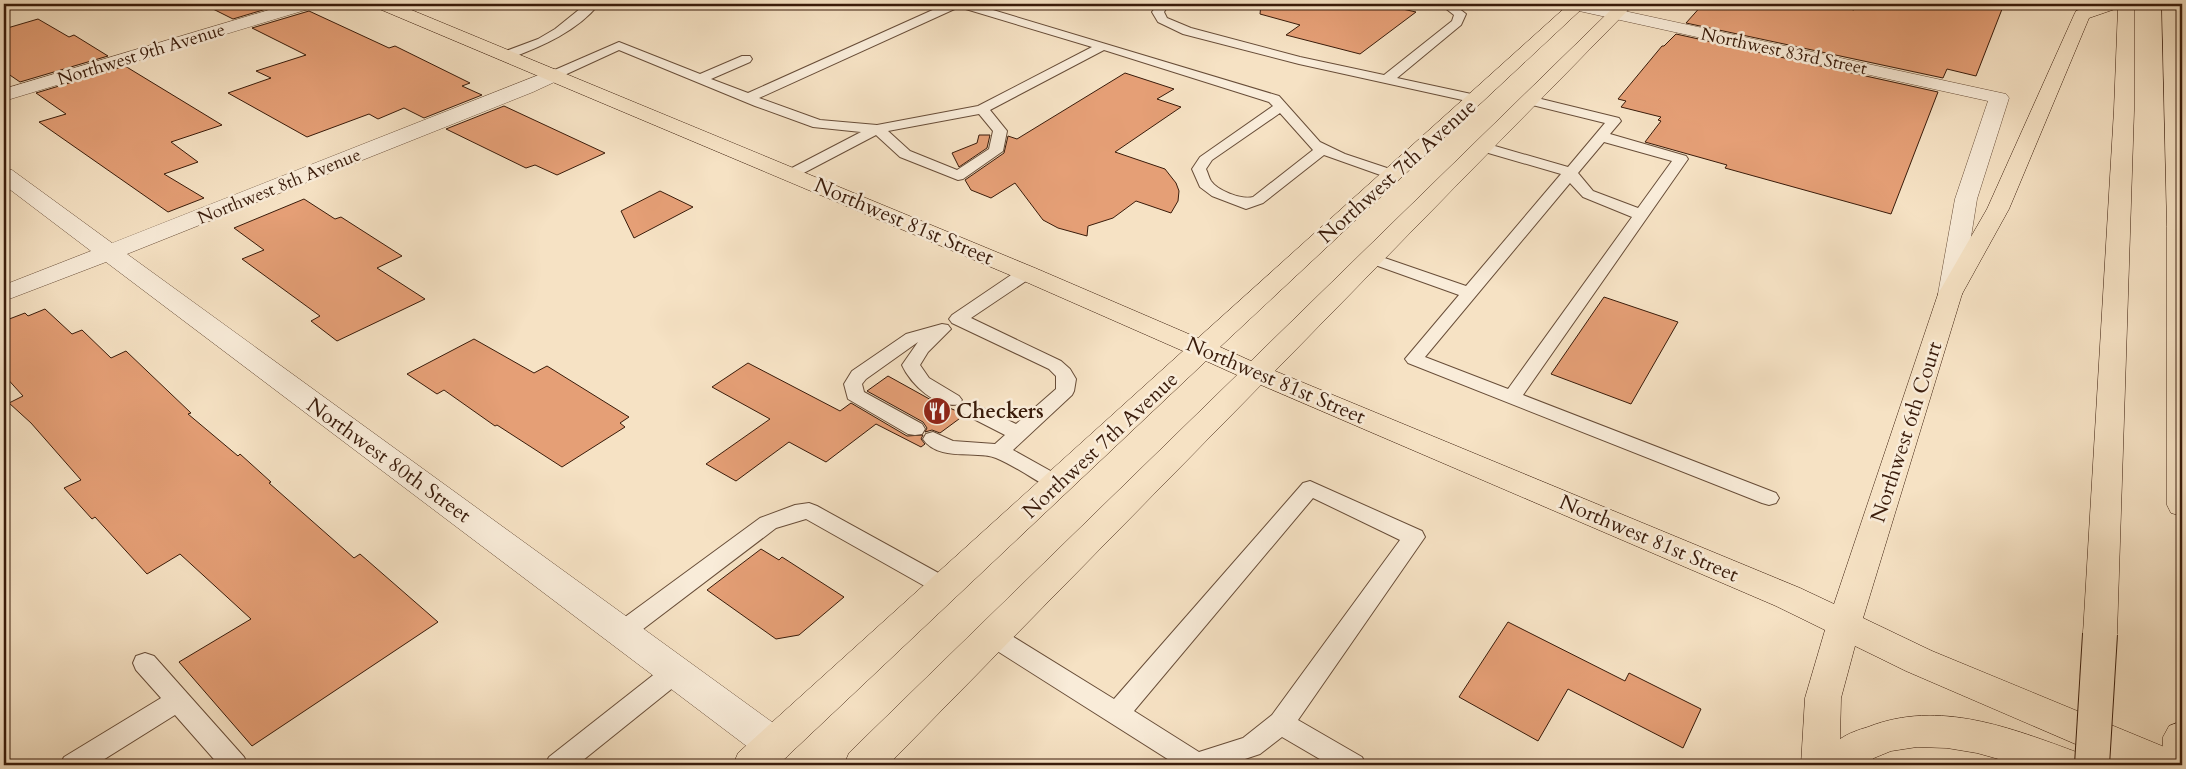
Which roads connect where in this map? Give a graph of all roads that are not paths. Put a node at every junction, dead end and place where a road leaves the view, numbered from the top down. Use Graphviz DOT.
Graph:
graph roads {
  1 [pos="306,4"];
  2 [pos="383,4"];
  3 [pos="594,4"];
  4 [pos="956,4"];
  5 [pos="962,4"];
  6 [pos="1164,4"];
  7 [pos="1446,4"];
  8 [pos="1576,4"];
  9 [pos="2112,4"];
  10 [pos="2126,4"];
  11 [pos="2170,4"];
  12 [pos="1621,9"];
  13 [pos="1103,46"];
  14 [pos="507,55"];
  15 [pos="746,59"];
  16 [pos="554,75"];
  17 [pos="700,79"];
  18 [pos="1387,79"];
  19 [pos="4,95"];
  20 [pos="748,98"];
  21 [pos="1999,98"];
  22 [pos="1476,100"];
  23 [pos="1529,100"];
  24 [pos="1280,107"];
  25 [pos="982,109"];
  26 [pos="877,129"];
  27 [pos="1600,136"];
  28 [pos="1483,147"];
  29 [pos="1324,149"];
  30 [pos="1570,172"];
  31 [pos="791,174"];
  32 [pos="1391,174"];
  33 [pos="4,175"];
  34 [pos="1642,215"];
  35 [pos="109,253"];
  36 [pos="1370,258"];
  37 [pos="1026,273"];
  38 [pos="1469,293"];
  39 [pos="4,294"];
  40 [pos="1950,294"];
  41 [pos="950,324"];
  42 [pos="1203,349"];
  43 [pos="1256,372"];
  44 [pos="1512,397"];
  45 [pos="915,429"];
  46 [pos="1018,433"];
  47 [pos="932,438"];
  48 [pos="999,451"];
  49 [pos="1058,484"];
  50 [pos="1769,498"];
  51 [pos="2182,505"];
  52 [pos="945,588"];
  53 [pos="1844,624"];
  54 [pos="622,632"];
  55 [pos="991,635"];
  56 [pos="145,663"];
  57 [pos="675,672"];
  58 [pos="177,701"];
  59 [pos="1116,714"];
  60 [pos="1281,723"];
  61 [pos="2182,737"];
  62 [pos="763,755"];
  63 [pos="73,765"];
  64 [pos="235,765"];
  65 [pos="558,765"];
  66 [pos="863,765"];
  67 [pos="1353,765"];
  68 [pos="1820,765"];
  69 [pos="1834,765"];
  70 [pos="2065,765"];
  71 [pos="2092,765"];
  72 [pos="2165,765"];
  73 [pos="2181,765"];
  1 -- 19 [label="street, Northwest 9th Avenue"];
  2 -- 14 [label="main road, Northwest 81st Street"];
  3 -- 14 [label="lane"];
  4 -- 20 [label="lane"];
  5 -- 13 [label="lane"];
  6 -- 18 [label="lane"];
  7 -- 18 [label="lane"];
  8 -- 12 [label="street, Northwest 83rd Street"];
  8 -- 22 [label="main road, Northwest 7th Avenue"];
  9 -- 40 [label="main road"];
  10 -- 71 [label="main road, bridge"];
  11 -- 51 [label="main road"];
  12 -- 21 [label="street, Northwest 83rd Street"];
  12 -- 23 [label="main road, Northwest 7th Avenue"];
  13 -- 24 [label="lane"];
  13 -- 25 [label="lane"];
  14 -- 16 [label="main road, Northwest 81st Street"];
  15 -- 17 [label="lane"];
  16 -- 17 [label="lane"];
  16 -- 31 [label="main road, Northwest 81st Street"];
  16 -- 35 [label="street, Northwest 8th Avenue"];
  17 -- 20 [label="lane"];
  18 -- 22 [label="lane"];
  20 -- 26 [label="lane"];
  21 -- 40 [label="street, Northwest 6th Court"];
  22 -- 32 [label="main road, Northwest 7th Avenue"];
  23 -- 27 [label="lane"];
  23 -- 28 [label="main road, Northwest 7th Avenue"];
  24 -- 29 [label="lane"];
  24 -- 29 [label="lane"];
  25 -- 26 [label="lane"];
  25 -- 26 [label="lane"];
  26 -- 31 [label="lane"];
  27 -- 30 [label="lane"];
  27 -- 34 [label="lane"];
  28 -- 30 [label="lane"];
  28 -- 36 [label="main road, Northwest 7th Avenue"];
  29 -- 32 [label="lane"];
  30 -- 34 [label="lane"];
  30 -- 38 [label="lane"];
  31 -- 37 [label="main road, Northwest 81st Street"];
  32 -- 42 [label="main road, Northwest 7th Avenue"];
  33 -- 35 [label="street, Northwest 80th Street"];
  34 -- 44 [label="lane"];
  35 -- 39 [label="street, Northwest 8th Avenue"];
  35 -- 54 [label="street, Northwest 80th Street"];
  36 -- 38 [label="lane"];
  36 -- 43 [label="main road, Northwest 7th Avenue"];
  37 -- 41 [label="lane"];
  37 -- 42 [label="main road, Northwest 81st Street"];
  38 -- 44 [label="lane"];
  40 -- 53 [label="main road, Northwest 6th Court"];
  41 -- 45 [label="lane"];
  41 -- 46 [label="lane"];
  41 -- 46 [label="lane"];
  42 -- 43 [label="main road, Northwest 81st Street"];
  42 -- 49 [label="main road, Northwest 7th Avenue"];
  43 -- 53 [label="main road, Northwest 81st Street"];
  43 -- 55 [label="main road, Northwest 7th Avenue"];
  44 -- 50 [label="lane"];
  46 -- 48 [label="lane"];
  47 -- 48 [label="lane"];
  48 -- 49 [label="lane"];
  49 -- 52 [label="main road, Northwest 7th Avenue"];
  52 -- 54 [label="lane"];
  52 -- 62 [label="main road, Northwest 7th Avenue"];
  53 -- 68 [label="main road, Northwest 6th Court"];
  53 -- 72 [label="main road, Northwest 81st Street"];
  54 -- 57 [label="street, Northwest 80th Street"];
  55 -- 59 [label="lane"];
  55 -- 66 [label="main road, Northwest 7th Avenue"];
  56 -- 58 [label="lane"];
  57 -- 62 [label="street, Northwest 80th Street"];
  57 -- 65 [label="lane"];
  58 -- 63 [label="lane"];
  58 -- 64 [label="lane"];
  59 -- 60 [label="lane"];
  59 -- 60 [label="lane"];
  60 -- 67 [label="lane"];
  61 -- 73 [label="main road"];
  69 -- 70 [label="main road"];
}
